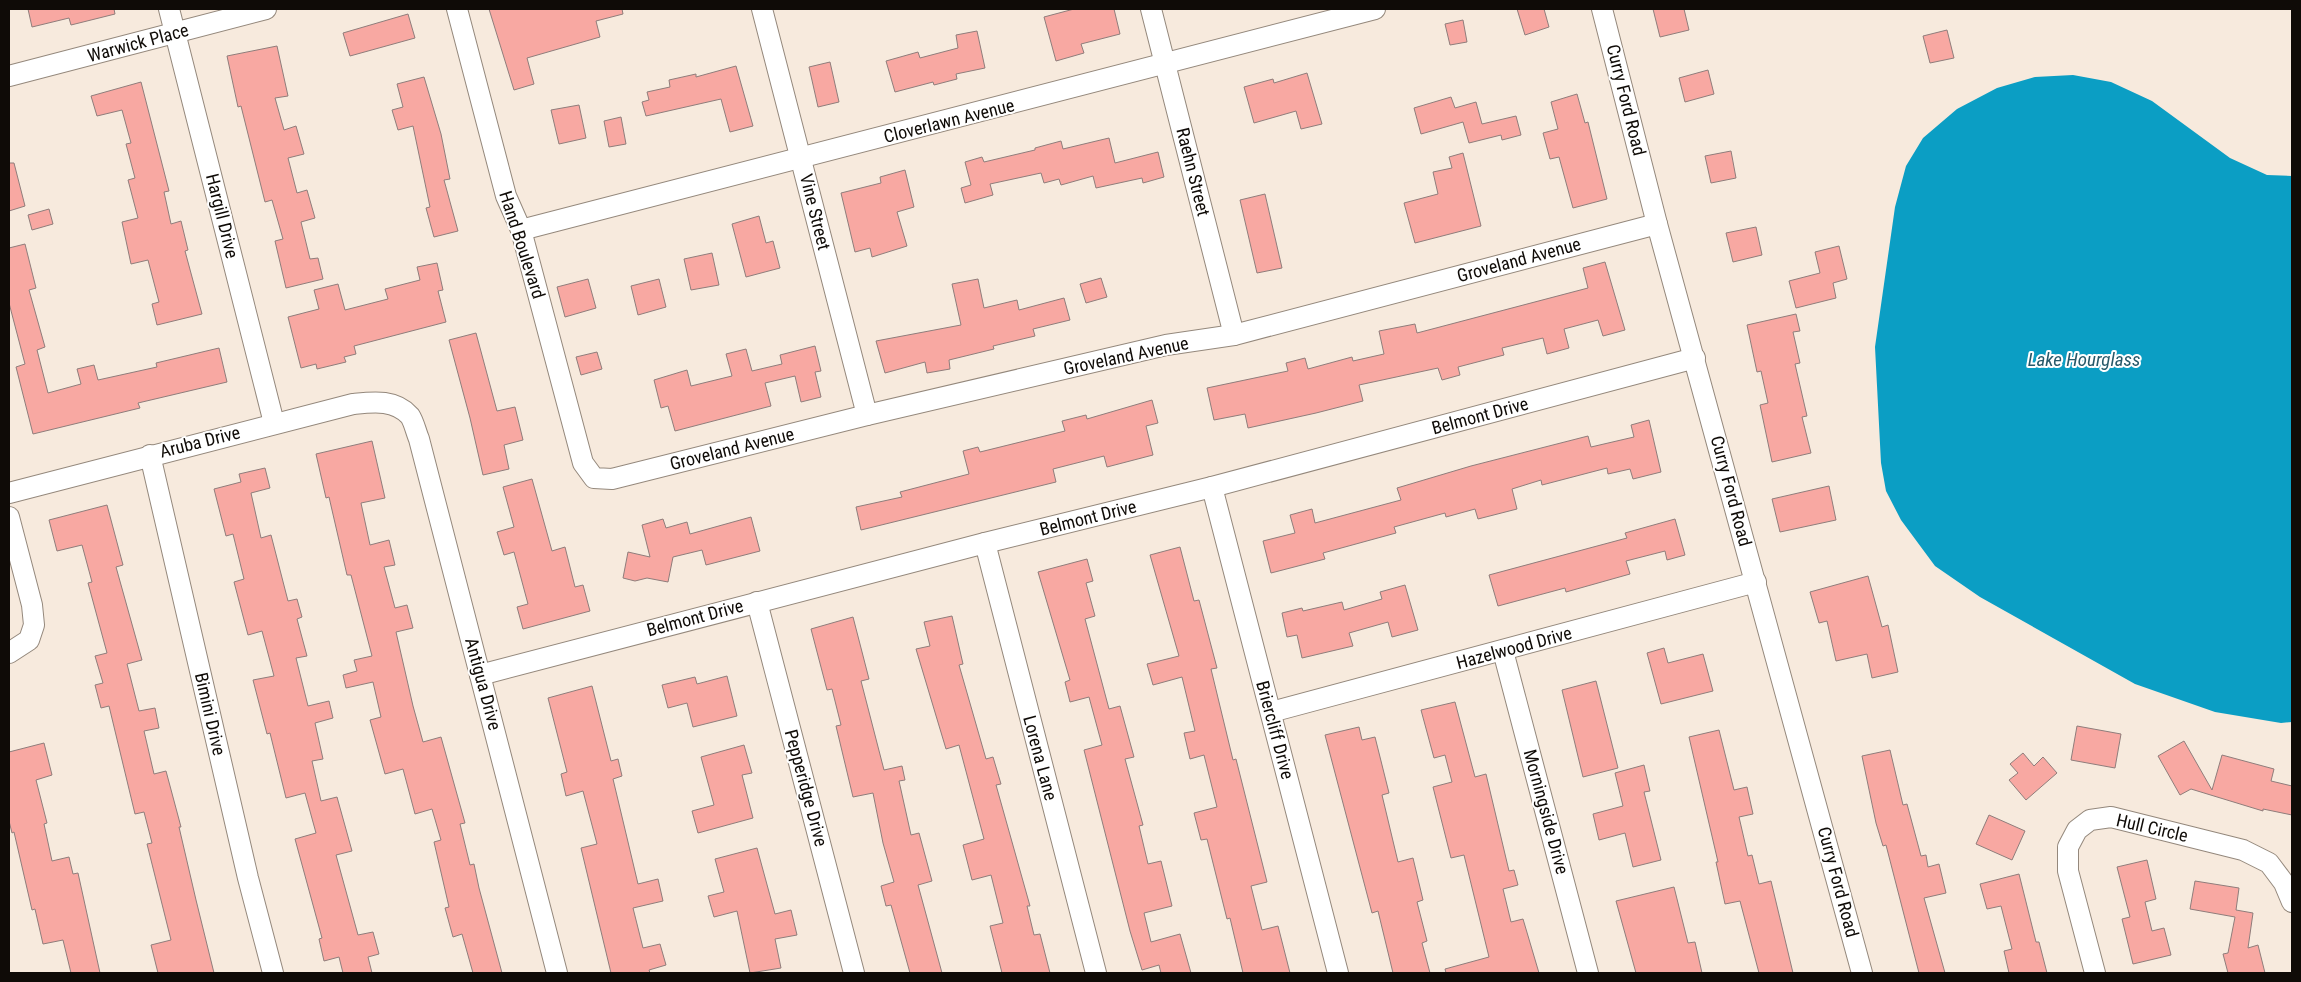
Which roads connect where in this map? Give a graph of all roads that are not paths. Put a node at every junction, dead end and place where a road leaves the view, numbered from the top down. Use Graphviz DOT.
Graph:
graph roads {
  1 [pos="169,9"];
  2 [pos="266,9"];
  3 [pos="457,9"];
  4 [pos="762,9"];
  5 [pos="1151,9"];
  6 [pos="1375,9"];
  7 [pos="1602,9"];
  8 [pos="175,33"];
  9 [pos="1166,65"];
  10 [pos="9,76"];
  11 [pos="801,159"];
  12 [pos="1657,224"];
  13 [pos="521,230"];
  14 [pos="1234,335"];
  15 [pos="1695,358"];
  16 [pos="394,404"];
  17 [pos="867,415"];
  18 [pos="274,423"];
  19 [pos="150,455"];
  20 [pos="594,478"];
  21 [pos="1212,487"];
  22 [pos="9,493"];
  23 [pos="9,516"];
  24 [pos="985,543"];
  25 [pos="1756,582"];
  26 [pos="757,602"];
  27 [pos="1503,651"];
  28 [pos="9,653"];
  29 [pos="480,676"];
  30 [pos="1271,712"];
  31 [pos="2292,902"];
  32 [pos="273,973"];
  33 [pos="558,973"];
  34 [pos="854,973"];
  35 [pos="1096,973"];
  36 [pos="1338,973"];
  37 [pos="1588,973"];
  38 [pos="1862,973"];
  39 [pos="2095,973"];
  1 -- 8 [label="street, Hargill Drive"];
  2 -- 8 [label="street, Warwick Place"];
  3 -- 13 [label="street, Hand Boulevard"];
  4 -- 11 [label="street, Vine Street"];
  5 -- 9 [label="street, Raehn Street"];
  6 -- 9 [label="street, Cloverlawn Avenue"];
  7 -- 12 [label="street, Curry Ford Road"];
  8 -- 10 [label="street, Warwick Place"];
  8 -- 18 [label="street, Hargill Drive"];
  9 -- 11 [label="street, Cloverlawn Avenue"];
  9 -- 14 [label="street, Raehn Street"];
  11 -- 13 [label="street, Cloverlawn Avenue"];
  11 -- 17 [label="street, Vine Street"];
  12 -- 14 [label="street, Groveland Avenue"];
  12 -- 15 [label="street, Curry Ford Road"];
  13 -- 20 [label="street, Hand Boulevard"];
  14 -- 17 [label="street, Groveland Avenue"];
  15 -- 21 [label="street, Belmont Drive"];
  15 -- 25 [label="street, Curry Ford Road"];
  16 -- 18 [label="street, Aruba Drive"];
  16 -- 29 [label="street, Antigua Drive"];
  17 -- 20 [label="street, Groveland Avenue"];
  18 -- 19 [label="street, Aruba Drive"];
  19 -- 22 [label="street, Aruba Drive"];
  19 -- 32 [label="street, Bimini Drive"];
  21 -- 24 [label="street, Belmont Drive"];
  21 -- 30 [label="street, Briercliff Drive"];
  23 -- 28 [label="street"];
  24 -- 26 [label="street, Belmont Drive"];
  24 -- 35 [label="street, Lorena Lane"];
  25 -- 27 [label="street, Hazelwood Drive"];
  25 -- 38 [label="street, Curry Ford Road"];
  26 -- 29 [label="street, Belmont Drive"];
  26 -- 34 [label="street, Pepperidge Drive"];
  27 -- 30 [label="street, Hazelwood Drive"];
  27 -- 37 [label="street, Morningside Drive"];
  29 -- 33 [label="street, Antigua Drive"];
  30 -- 36 [label="street, Briercliff Drive"];
  31 -- 39 [label="street, Hull Circle"];
}
